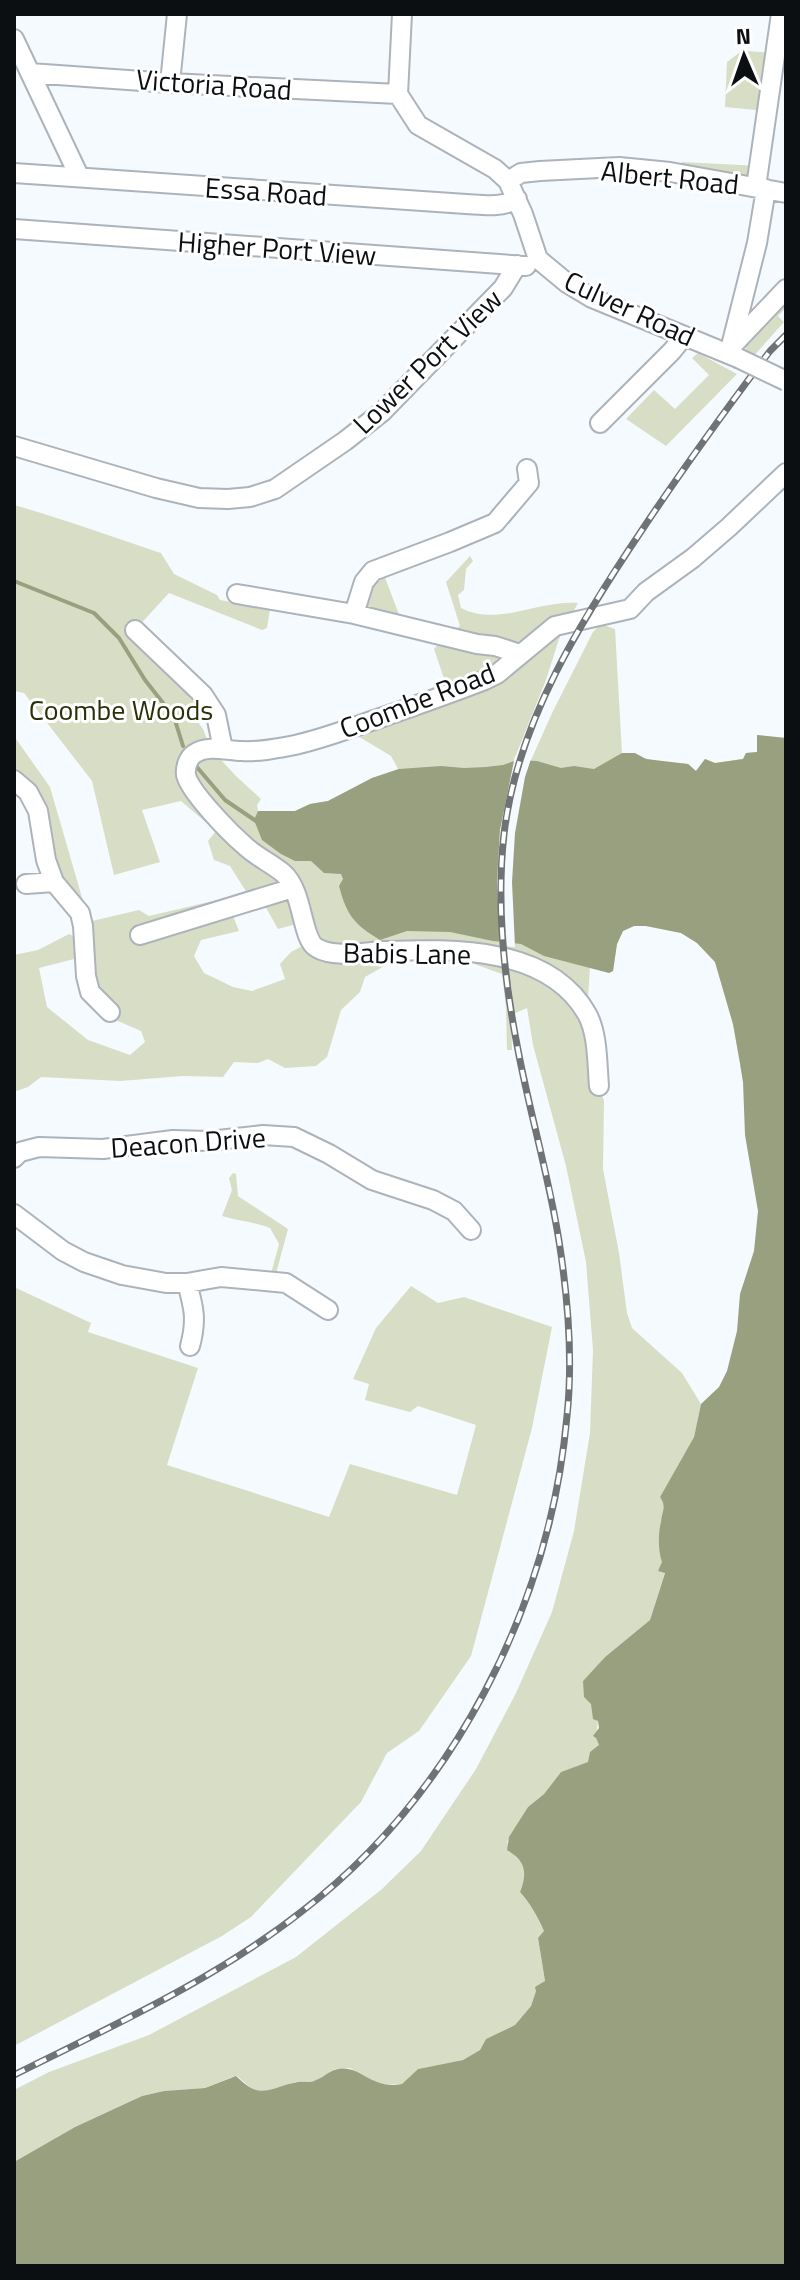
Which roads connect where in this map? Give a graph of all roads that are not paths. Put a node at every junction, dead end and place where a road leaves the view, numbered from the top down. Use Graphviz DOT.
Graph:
graph roads {
  1 [pos="177,14"];
  2 [pos="402,14"];
  3 [pos="781,14"];
  4 [pos="15,44"];
  5 [pos="30,73"];
  6 [pos="170,83"];
  7 [pos="398,94"];
  8 [pos="14,173"];
  9 [pos="79,176"];
  10 [pos="508,181"];
  11 [pos="761,188"];
  12 [pos="786,193"];
  13 [pos="517,199"];
  14 [pos="14,229"];
  15 [pos="538,259"];
  16 [pos="517,265"];
  17 [pos="786,289"];
  18 [pos="684,336"];
  19 [pos="732,352"];
  20 [pos="786,381"];
  21 [pos="600,423"];
  22 [pos="14,446"];
  23 [pos="527,469"];
  24 [pos="786,473"];
  25 [pos="237,594"];
  26 [pos="354,614"];
  27 [pos="135,630"];
  28 [pos="520,654"];
  29 [pos="223,749"];
  30 [pos="14,780"];
  31 [pos="54,882"];
  32 [pos="26,884"];
  33 [pos="293,888"];
  34 [pos="140,935"];
  35 [pos="110,1012"];
  36 [pos="599,1086"];
  37 [pos="14,1158"];
  38 [pos="14,1214"];
  39 [pos="471,1230"];
  40 [pos="187,1283"];
  41 [pos="328,1310"];
  42 [pos="190,1346"];
  1 -- 6 [label="street"];
  2 -- 7 [label="street"];
  3 -- 11 [label="street"];
  4 -- 5 [label="street"];
  5 -- 6 [label="street, Victoria Road"];
  5 -- 9 [label="street"];
  6 -- 7 [label="street, Victoria Road"];
  7 -- 10 [label="street, Culver Road"];
  8 -- 9 [label="street, Essa Road"];
  9 -- 13 [label="street, Essa Road"];
  10 -- 11 [label="street, Albert Road"];
  10 -- 13 [label="street, Culver Road"];
  11 -- 12 [label="street, Albert Road"];
  11 -- 19 [label="street"];
  13 -- 15 [label="street, Culver Road"];
  14 -- 16 [label="street, Higher Port View"];
  15 -- 16 [label="street, Higher Port View"];
  15 -- 18 [label="street, Culver Road"];
  16 -- 22 [label="street, Lower Port View"];
  17 -- 19 [label="street"];
  18 -- 19 [label="street, Culver Road"];
  18 -- 21 [label="street"];
  19 -- 20 [label="street, Culver Road, bridge"];
  23 -- 26 [label="street"];
  24 -- 28 [label="street, Coombe Road"];
  25 -- 26 [label="street"];
  26 -- 28 [label="street"];
  27 -- 29 [label="street"];
  28 -- 29 [label="street, Coombe Road"];
  29 -- 33 [label="street, Babis Lane"];
  30 -- 31 [label="street"];
  31 -- 32 [label="street"];
  31 -- 35 [label="street"];
  33 -- 34 [label="street"];
  33 -- 36 [label="street, Babis Lane"];
  37 -- 39 [label="street, Deacon Drive"];
  38 -- 40 [label="street"];
  40 -- 41 [label="street"];
  40 -- 42 [label="street"];
}
